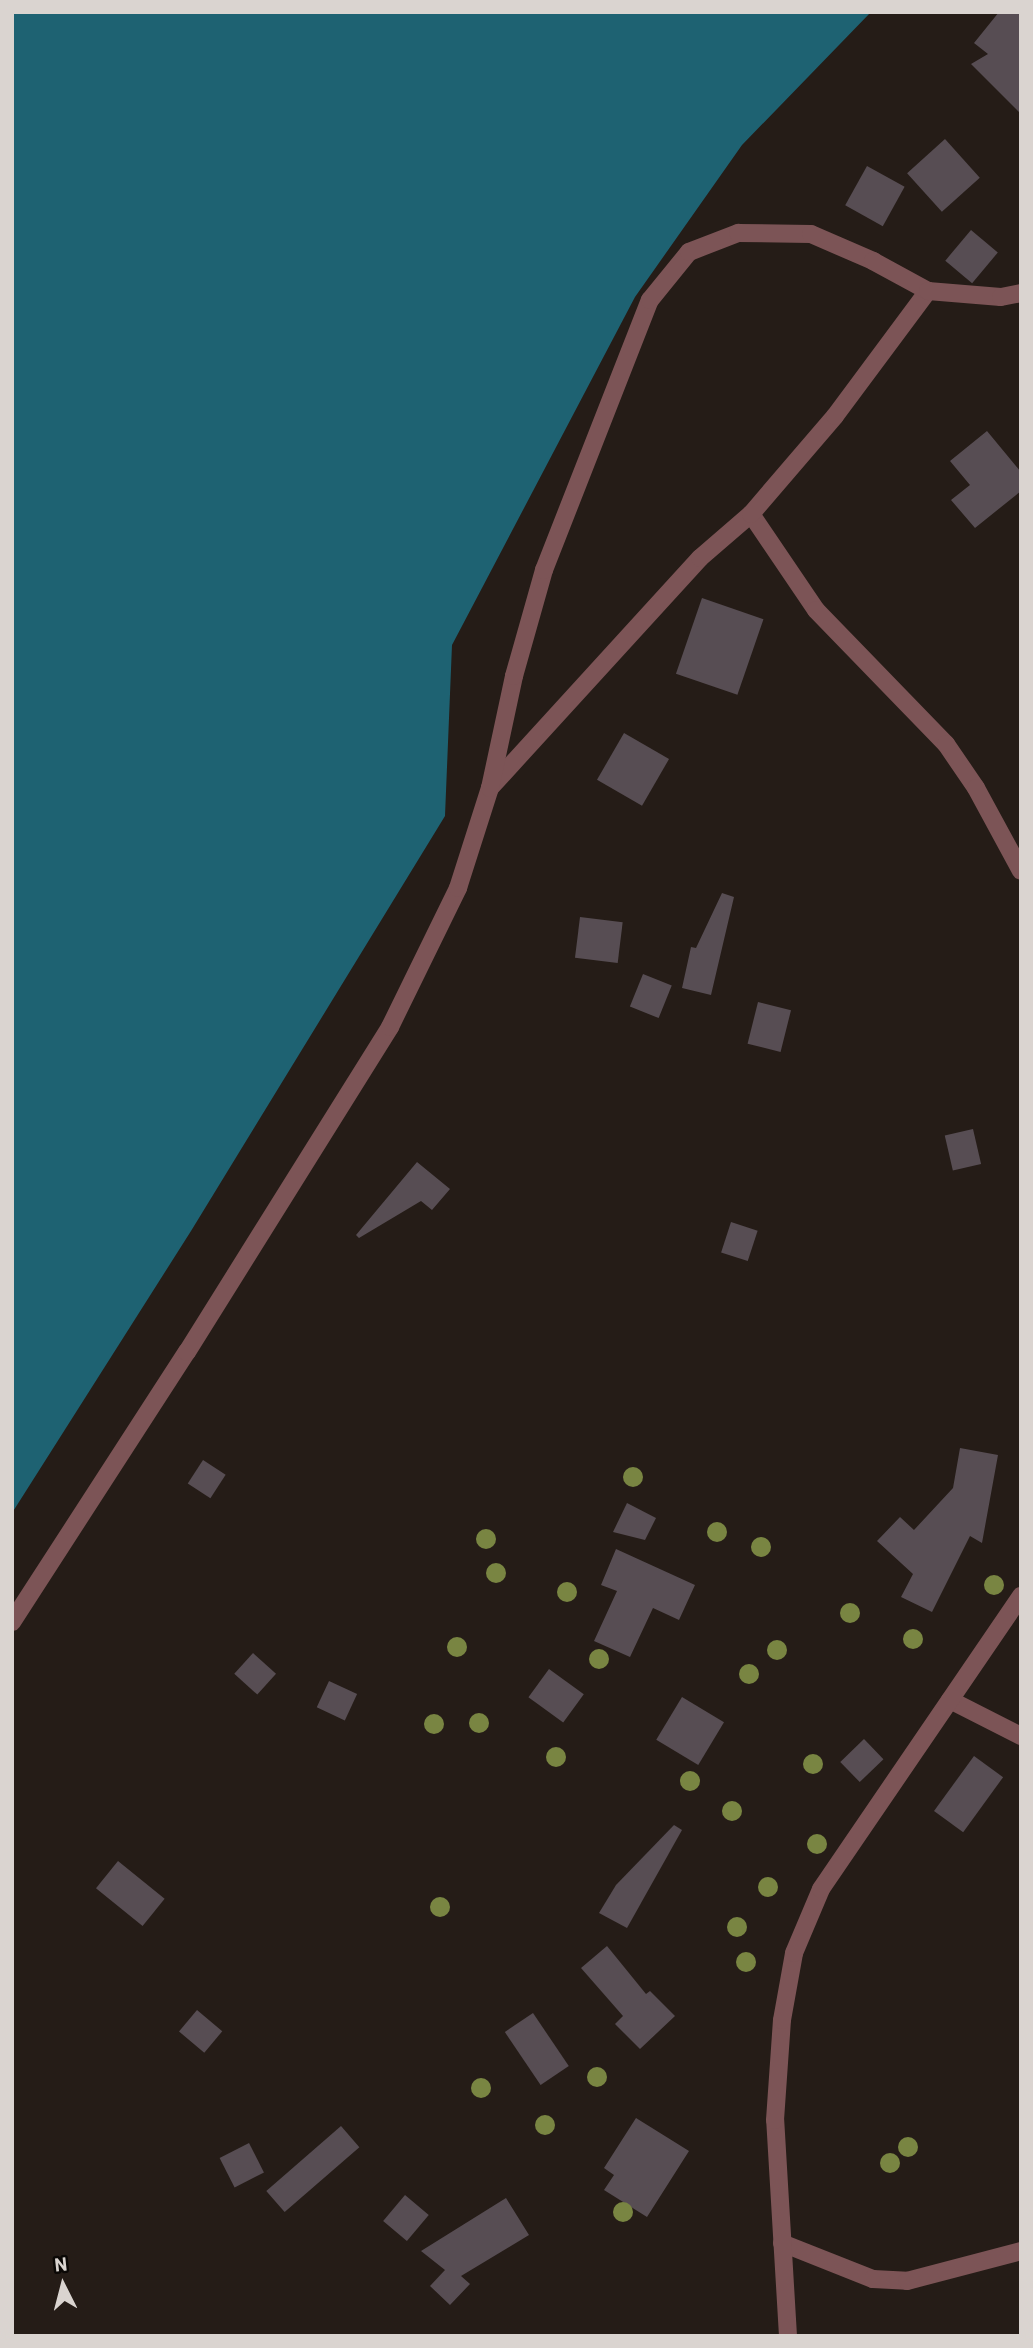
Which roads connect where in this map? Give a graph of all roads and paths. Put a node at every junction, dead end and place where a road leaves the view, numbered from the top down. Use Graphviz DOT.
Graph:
graph roads {
  1 [pos="928,291"];
  2 [pos="1021,293"];
  3 [pos="751,514"];
  4 [pos="490,788"];
  5 [pos="1021,871"];
  6 [pos="1021,1596"];
  7 [pos="12,1622"];
  8 [pos="950,1700"];
  9 [pos="1021,1736"];
  10 [pos="782,2243"];
  11 [pos="1021,2251"];
  12 [pos="788,2336"];
  1 -- 2 [label="street"];
  1 -- 3 [label="street"];
  1 -- 4 [label="street"];
  3 -- 4 [label="street"];
  3 -- 5 [label="street"];
  4 -- 7 [label="street"];
  6 -- 8 [label="street"];
  8 -- 9 [label="street"];
  8 -- 10 [label="street"];
  10 -- 11 [label="street"];
  10 -- 12 [label="street"];
}
